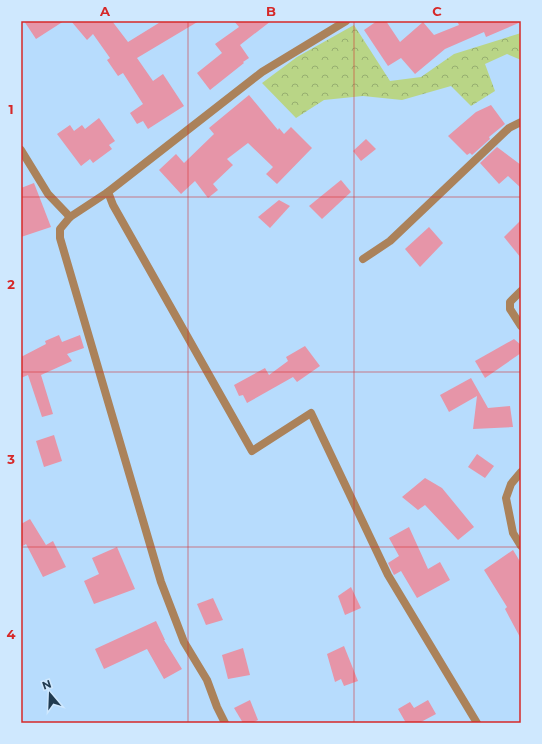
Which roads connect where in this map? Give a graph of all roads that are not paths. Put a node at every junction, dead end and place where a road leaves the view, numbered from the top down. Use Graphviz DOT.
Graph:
graph roads {
  1 [pos="346,21"];
  2 [pos="521,122"];
  3 [pos="21,150"];
  4 [pos="108,192"];
  5 [pos="70,217"];
  6 [pos="363,259"];
  7 [pos="521,291"];
  8 [pos="521,326"];
  9 [pos="521,472"];
  10 [pos="521,546"];
  11 [pos="225,723"];
  12 [pos="477,723"];
  1 -- 4 [label="street"];
  2 -- 6 [label="street"];
  3 -- 5 [label="street"];
  4 -- 5 [label="street"];
  4 -- 12 [label="street"];
  5 -- 11 [label="street"];
  7 -- 8 [label="street"];
  9 -- 10 [label="street"];
}
